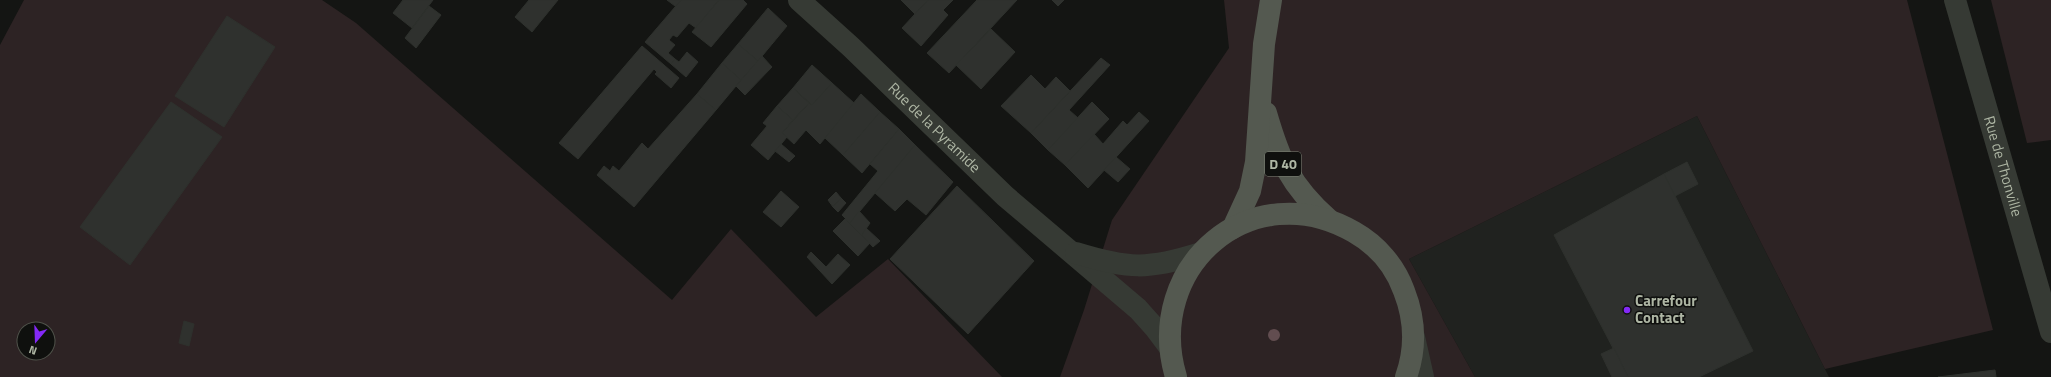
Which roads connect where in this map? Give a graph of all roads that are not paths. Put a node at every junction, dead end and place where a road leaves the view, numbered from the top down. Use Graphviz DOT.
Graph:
graph roads {
  1 [pos="799,0"];
  2 [pos="1271,0"];
  3 [pos="1955,0"];
  4 [pos="1261,95"];
  5 [pos="1329,220"];
  6 [pos="1233,228"];
  7 [pos="1072,252"];
  8 [pos="1201,253"];
  9 [pos="2051,332"];
  10 [pos="1413,336"];
  11 [pos="1170,348"];
  12 [pos="1176,377"];
  13 [pos="1406,377"];
  14 [pos="1423,377"];
  1 -- 7 [label="street, Rue de la Pyramide"];
  2 -- 4 [label="main road, D 40"];
  3 -- 9 [label="street, Rue de Thonville"];
  4 -- 5 [label="main road, D 40"];
  4 -- 6 [label="main road, D 40"];
  5 -- 6 [label="main road"];
  5 -- 10 [label="main road"];
  6 -- 8 [label="main road"];
  7 -- 8 [label="street, Rue de la Pyramide"];
  7 -- 11 [label="street, Rue de la Pyramide"];
  8 -- 11 [label="main road"];
  10 -- 13 [label="main road"];
  10 -- 14 [label="street"];
  11 -- 12 [label="main road"];
}
